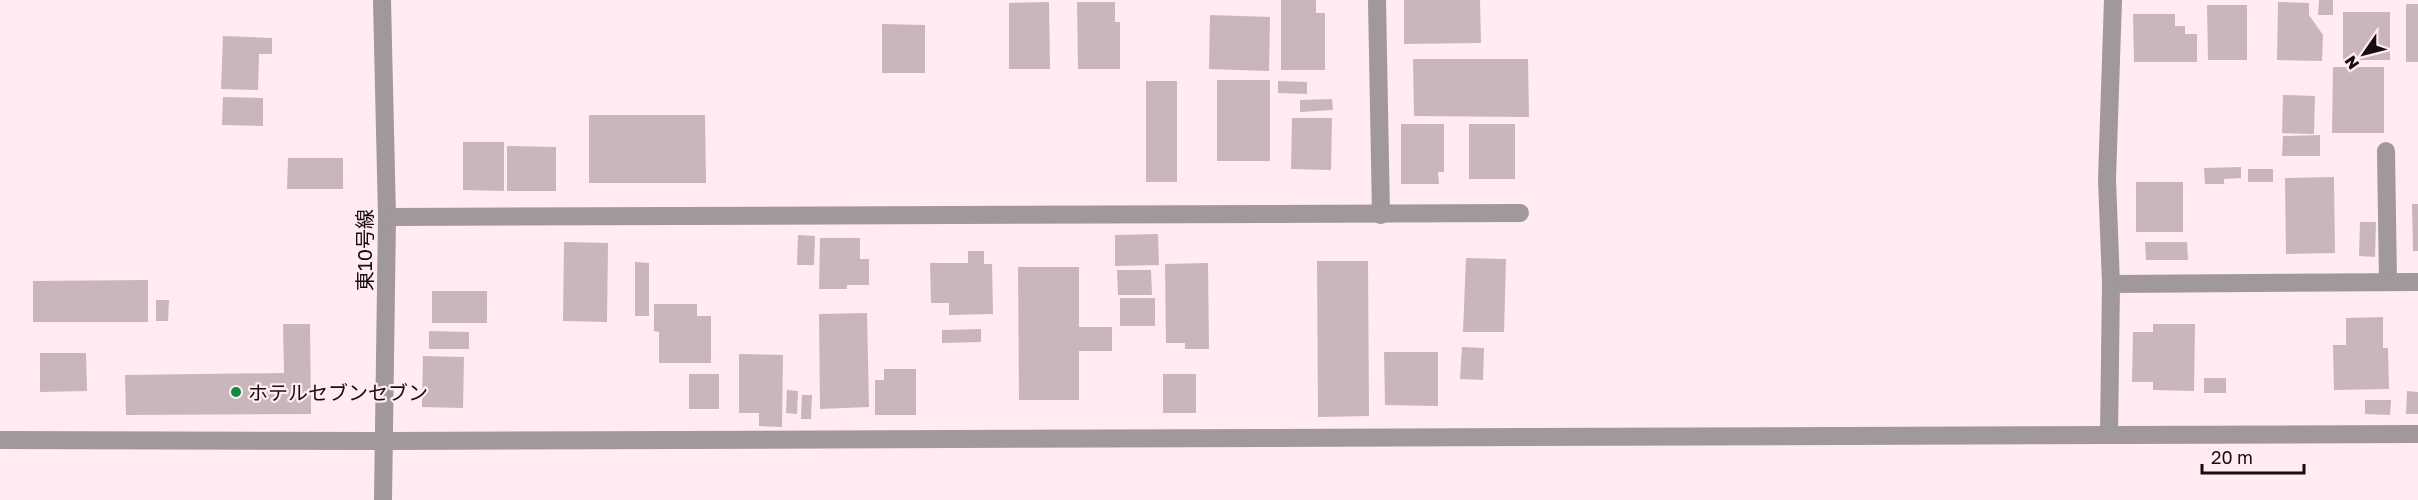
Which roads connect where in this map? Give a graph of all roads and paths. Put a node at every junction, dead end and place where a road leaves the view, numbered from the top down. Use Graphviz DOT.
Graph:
graph roads {
  1 [pos="382,0"];
  2 [pos="1377,0"];
  3 [pos="2113,0"];
  4 [pos="2386,151"];
  5 [pos="1520,213"];
  6 [pos="1381,215"];
  7 [pos="387,218"];
  8 [pos="2388,282"];
  9 [pos="2418,282"];
  10 [pos="2111,284"];
  11 [pos="2418,434"];
  12 [pos="2109,435"];
  13 [pos="8,440"];
  14 [pos="384,441"];
  15 [pos="383,500"];
  1 -- 7 [label="street, 東10号線"];
  2 -- 6 [label="street"];
  3 -- 10 [label="street"];
  4 -- 8 [label="street"];
  5 -- 6 [label="street"];
  6 -- 7 [label="street"];
  7 -- 14 [label="street, 東10号線"];
  8 -- 9 [label="street"];
  8 -- 10 [label="street"];
  10 -- 12 [label="street"];
  11 -- 12 [label="street"];
  12 -- 14 [label="street"];
  13 -- 14 [label="street"];
  14 -- 15 [label="street, 東10号線"];
}
